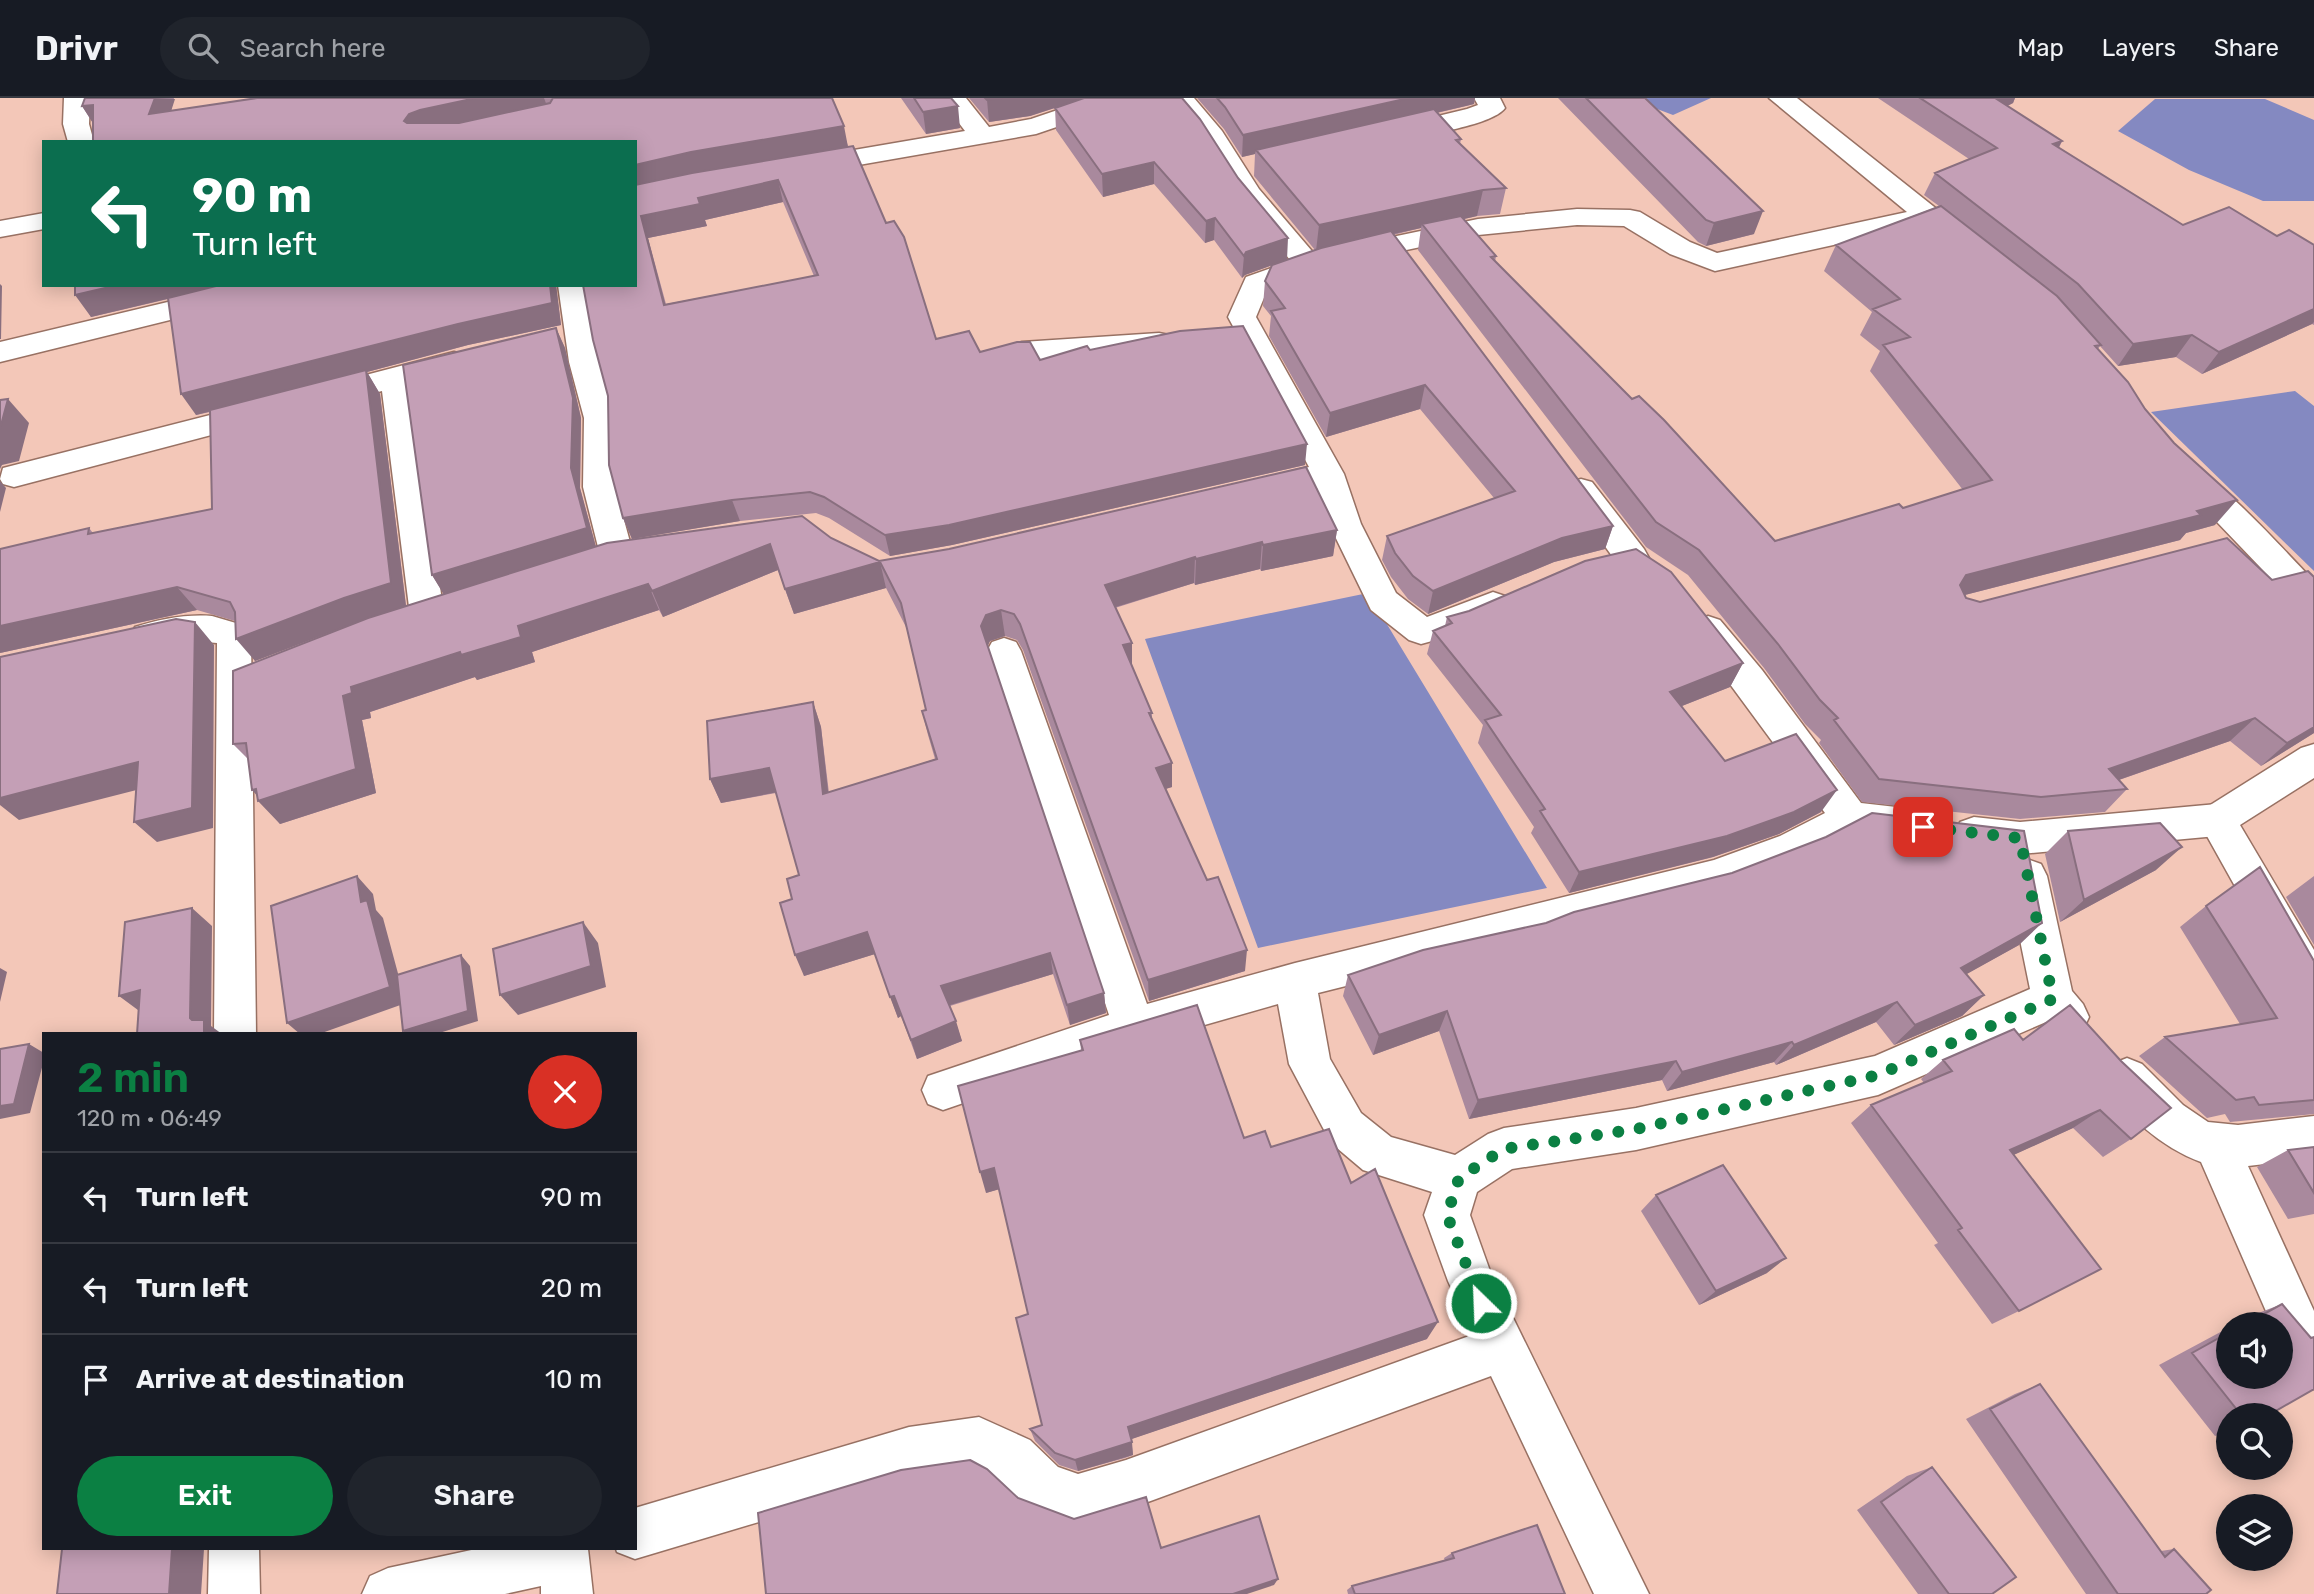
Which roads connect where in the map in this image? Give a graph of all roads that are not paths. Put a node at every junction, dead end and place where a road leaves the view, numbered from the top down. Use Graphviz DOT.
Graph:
graph roads {
  1 [pos="77,98"];
  2 [pos="953,98"];
  3 [pos="1118,98"];
  4 [pos="1180,98"];
  5 [pos="1487,98"];
  6 [pos="1782,98"];
  7 [pos="983,136"];
  8 [pos="80,140"];
  9 [pos="1364,140"];
  10 [pos="778,171"];
  11 [pos="42,221"];
  12 [pos="0,229"];
  13 [pos="1310,264"];
  14 [pos="270,287"];
  15 [pos="572,287"];
  16 [pos="1184,340"];
  17 [pos="0,352"];
  18 [pos="1022,352"];
  19 [pos="481,355"];
  20 [pos="395,377"];
  21 [pos="2167,459"];
  22 [pos="1567,471"];
  23 [pos="1328,474"];
  24 [pos="14,476"];
  25 [pos="1234,495"];
  26 [pos="2250,536"];
  27 [pos="680,546"];
  28 [pos="2210,546"];
  29 [pos="1632,558"];
  30 [pos="1593,567"];
  31 [pos="1663,579"];
  32 [pos="1520,594"];
  33 [pos="2314,602"];
  34 [pos="1690,607"];
  35 [pos="394,625"];
  36 [pos="115,643"];
  37 [pos="1004,651"];
  38 [pos="2312,764"];
  39 [pos="1850,818"];
  40 [pos="2217,820"];
  41 [pos="2020,838"];
  42 [pos="1295,981"];
  43 [pos="2314,988"];
  44 [pos="2053,999"];
  45 [pos="1134,1026"];
  46 [pos="235,1032"];
  47 [pos="943,1090"];
  48 [pos="2314,1137"];
  49 [pos="2215,1143"];
  50 [pos="1459,1178"];
  51 [pos="1503,1348"];
  52 [pos="2314,1365"];
  53 [pos="637,1533"];
  54 [pos="234,1550"];
  55 [pos="572,1566"];
  56 [pos="234,1594"];
  57 [pos="388,1594"];
  58 [pos="1623,1594"];
  1 -- 8 [label="street"];
  2 -- 7 [label="street"];
  3 -- 7 [label="street"];
  4 -- 13 [label="street"];
  5 -- 9 [label="street"];
  6 -- 13 [label="street"];
  7 -- 10 [label="street"];
  11 -- 12 [label="street"];
  13 -- 23 [label="street"];
  14 -- 17 [label="street"];
  15 -- 27 [label="street"];
  16 -- 18 [label="street"];
  19 -- 20 [label="street"];
  20 -- 24 [label="street"];
  20 -- 35 [label="street"];
  21 -- 26 [label="street"];
  22 -- 29 [label="street"];
  23 -- 25 [label="street"];
  23 -- 32 [label="street"];
  26 -- 28 [label="street"];
  26 -- 33 [label="street"];
  29 -- 30 [label="street"];
  29 -- 31 [label="street"];
  34 -- 39 [label="street"];
  36 -- 46 [label="street"];
  37 -- 45 [label="street"];
  38 -- 40 [label="street"];
  39 -- 41 [label="street"];
  39 -- 42 [label="street"];
  40 -- 41 [label="street"];
  40 -- 43 [label="street"];
  41 -- 44 [label="street"];
  42 -- 45 [label="street"];
  42 -- 50 [label="street"];
  44 -- 49 [label="street"];
  44 -- 50 [label="street"];
  45 -- 47 [label="street"];
  48 -- 49 [label="street"];
  49 -- 52 [label="street"];
  50 -- 51 [label="street"];
  51 -- 53 [label="street"];
  51 -- 58 [label="street"];
  54 -- 56 [label="street"];
  55 -- 57 [label="street"];
}
